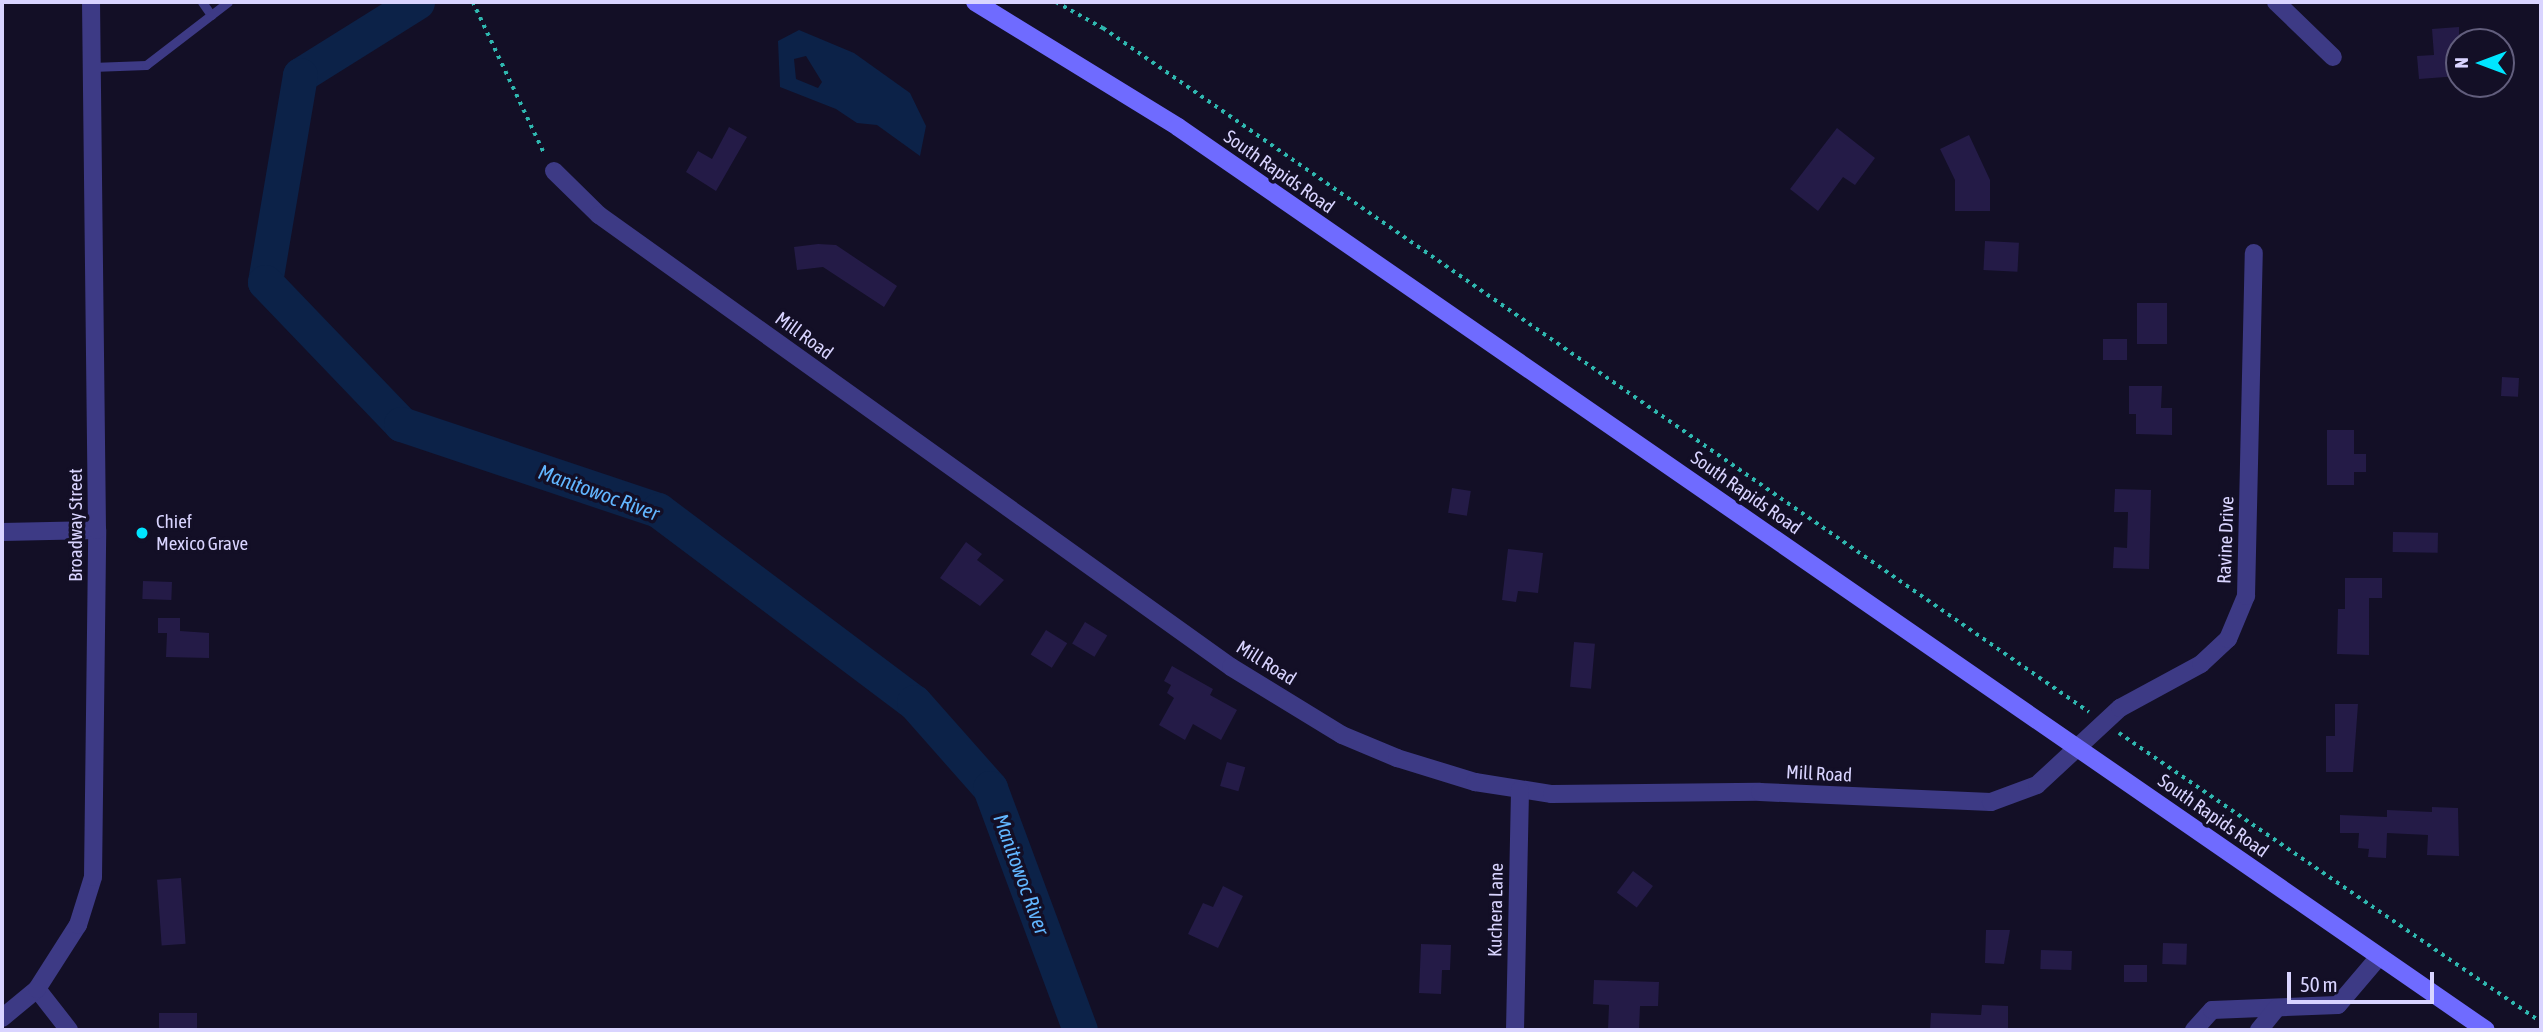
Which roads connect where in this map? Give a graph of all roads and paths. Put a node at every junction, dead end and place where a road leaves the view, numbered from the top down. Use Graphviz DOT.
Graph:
graph roads {
  1 [pos="91,2"];
  2 [pos="202,2"];
  3 [pos="228,2"];
  4 [pos="473,2"];
  5 [pos="975,2"];
  6 [pos="1056,2"];
  7 [pos="2276,2"];
  8 [pos="215,8"];
  9 [pos="2333,57"];
  10 [pos="92,67"];
  11 [pos="554,171"];
  12 [pos="2254,253"];
  13 [pos="97,530"];
  14 [pos="2,532"];
  15 [pos="2105,723"];
  16 [pos="2080,748"];
  17 [pos="1520,790"];
  18 [pos="2378,958"];
  19 [pos="37,989"];
  20 [pos="2277,1008"];
  21 [pos="2,1018"];
  22 [pos="2541,1022"];
  23 [pos="69,1030"];
  24 [pos="1514,1030"];
  25 [pos="2194,1030"];
  26 [pos="2259,1030"];
  27 [pos="2486,1030"];
  1 -- 10 [label="street, Broadway Street"];
  2 -- 8 [label="lane"];
  3 -- 8 [label="lane"];
  4 -- 11 [label="path"];
  5 -- 16 [label="main road, South Rapids Road"];
  6 -- 15 [label="path"];
  7 -- 9 [label="street"];
  8 -- 10 [label="lane"];
  10 -- 13 [label="street, Broadway Street"];
  11 -- 17 [label="street, Mill Road"];
  12 -- 15 [label="street, Ravine Drive"];
  13 -- 14 [label="street"];
  13 -- 19 [label="street, Broadway Street"];
  15 -- 16 [label="street, Ravine Drive"];
  15 -- 22 [label="path"];
  16 -- 17 [label="street, Mill Road"];
  16 -- 18 [label="main road, South Rapids Road"];
  17 -- 24 [label="street, Kuchera Lane"];
  18 -- 20 [label="street"];
  18 -- 27 [label="main road, South Rapids Road"];
  19 -- 21 [label="street, Broadway Street"];
  19 -- 23 [label="street"];
  20 -- 25 [label="street"];
  20 -- 26 [label="street"];
}
